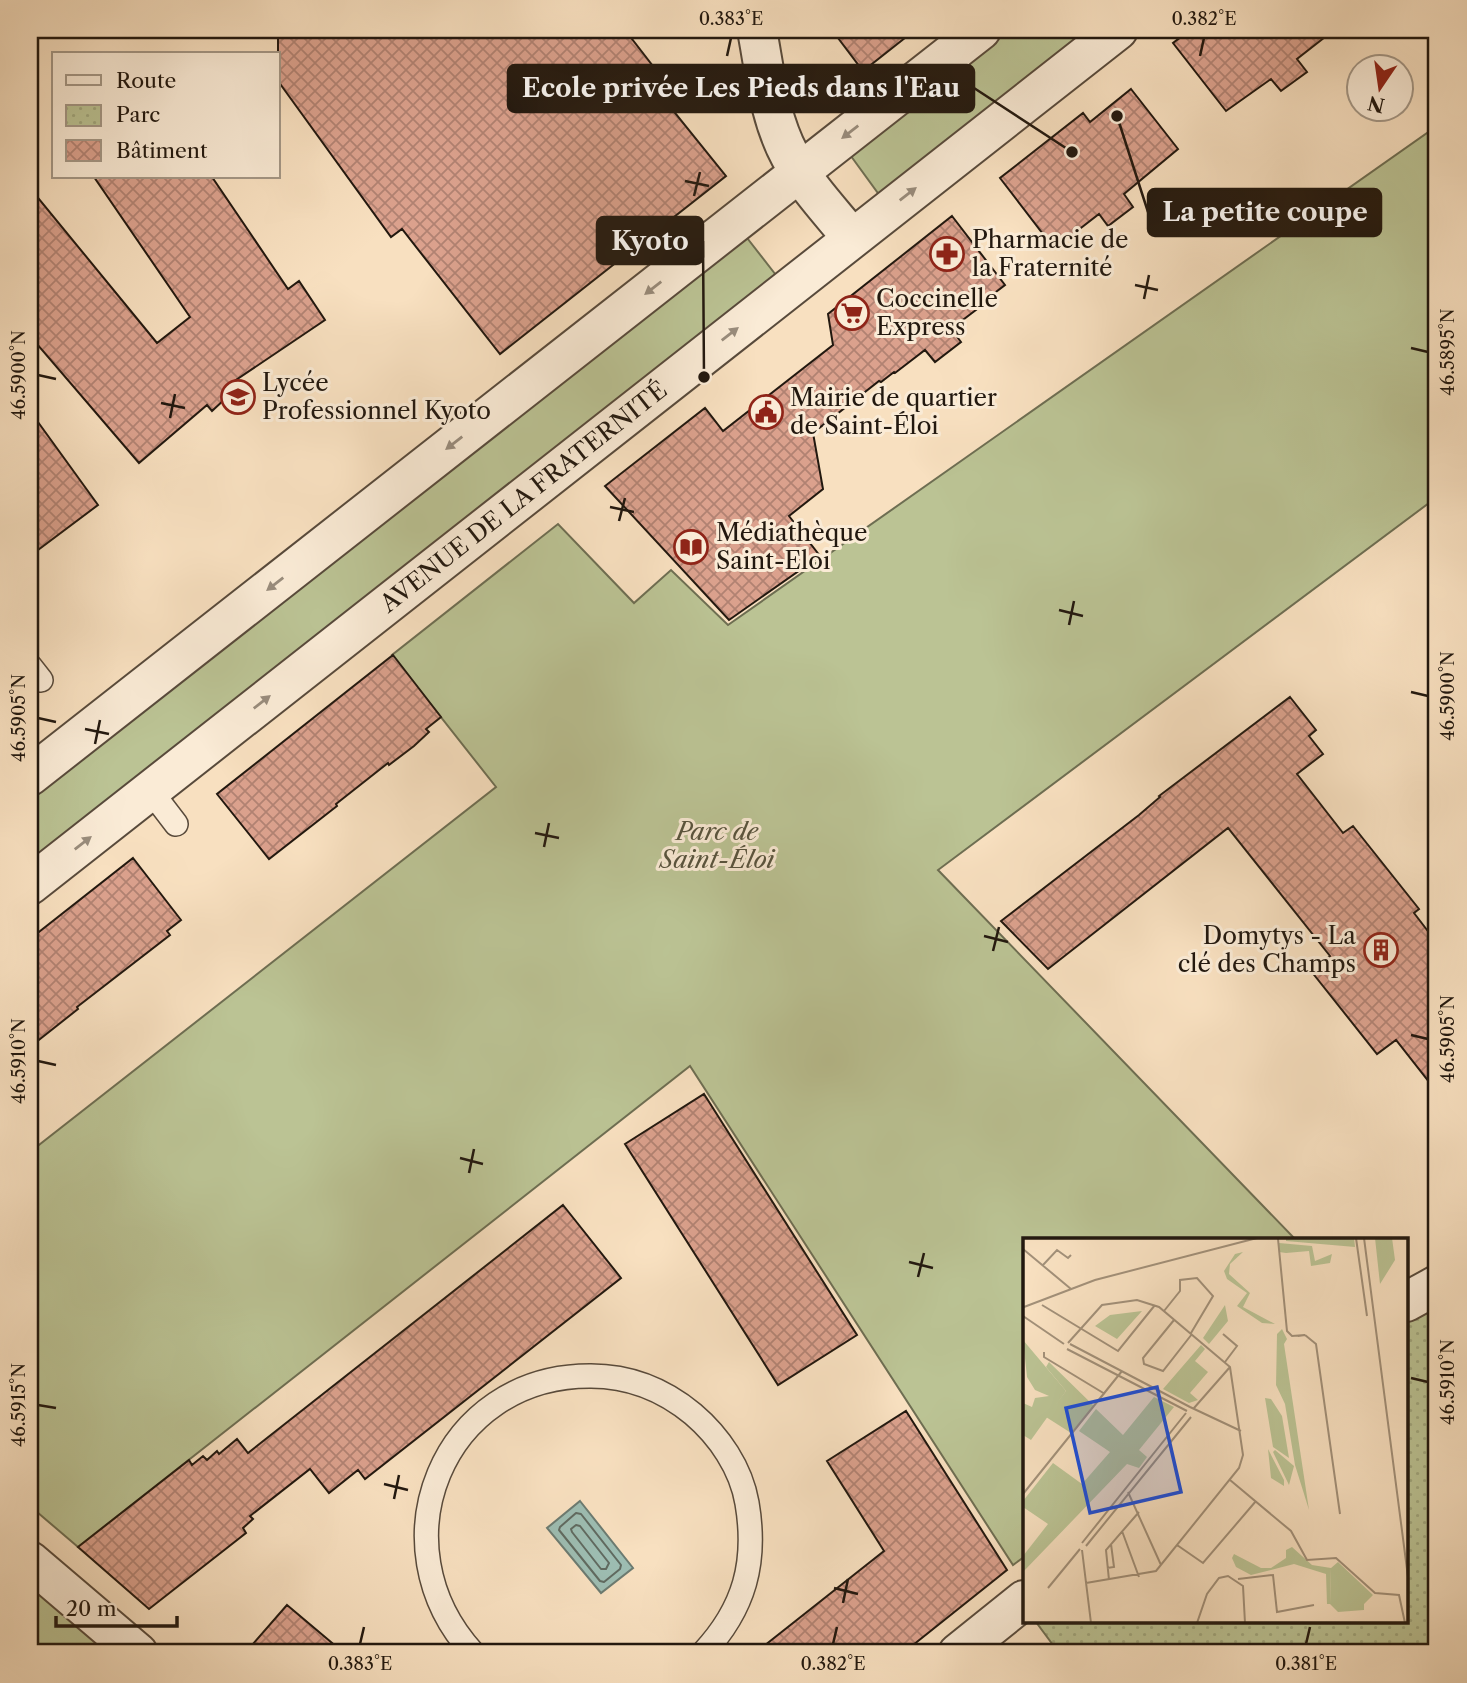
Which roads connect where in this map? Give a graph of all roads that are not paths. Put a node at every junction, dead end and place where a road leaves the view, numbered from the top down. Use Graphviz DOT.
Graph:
graph roads {
  1 [pos="757,30"];
  2 [pos="981,30"];
  3 [pos="1118,30"];
  4 [pos="799,172"];
  5 [pos="852,238"];
  6 [pos="30,776"];
  7 [pos="150,790"];
  8 [pos="176,824"];
  9 [pos="30,886"];
  10 [pos="1437,1285"];
  11 [pos="1408,1302"];
  12 [pos="30,1561"];
  13 [pos="1023,1601"];
  14 [pos="138,1653"];
  15 [pos="473,1653"];
  16 [pos="703,1653"];
  17 [pos="958,1653"];
  1 -- 4 [label="street"];
  2 -- 4 [label="street, one-way"];
  5 -- 3 [label="street, AVENUE DE LA FRATERNITÉ, one-way"];
  4 -- 5 [label="street"];
  4 -- 6 [label="street, one-way"];
  7 -- 5 [label="street, AVENUE DE LA FRATERNITÉ, one-way"];
  7 -- 8 [label="lane"];
  9 -- 7 [label="street, AVENUE DE LA FRATERNITÉ, one-way"];
  10 -- 11 [label="street"];
  12 -- 14 [label="street"];
  13 -- 17 [label="street"];
  15 -- 16 [label="lane"];
}
